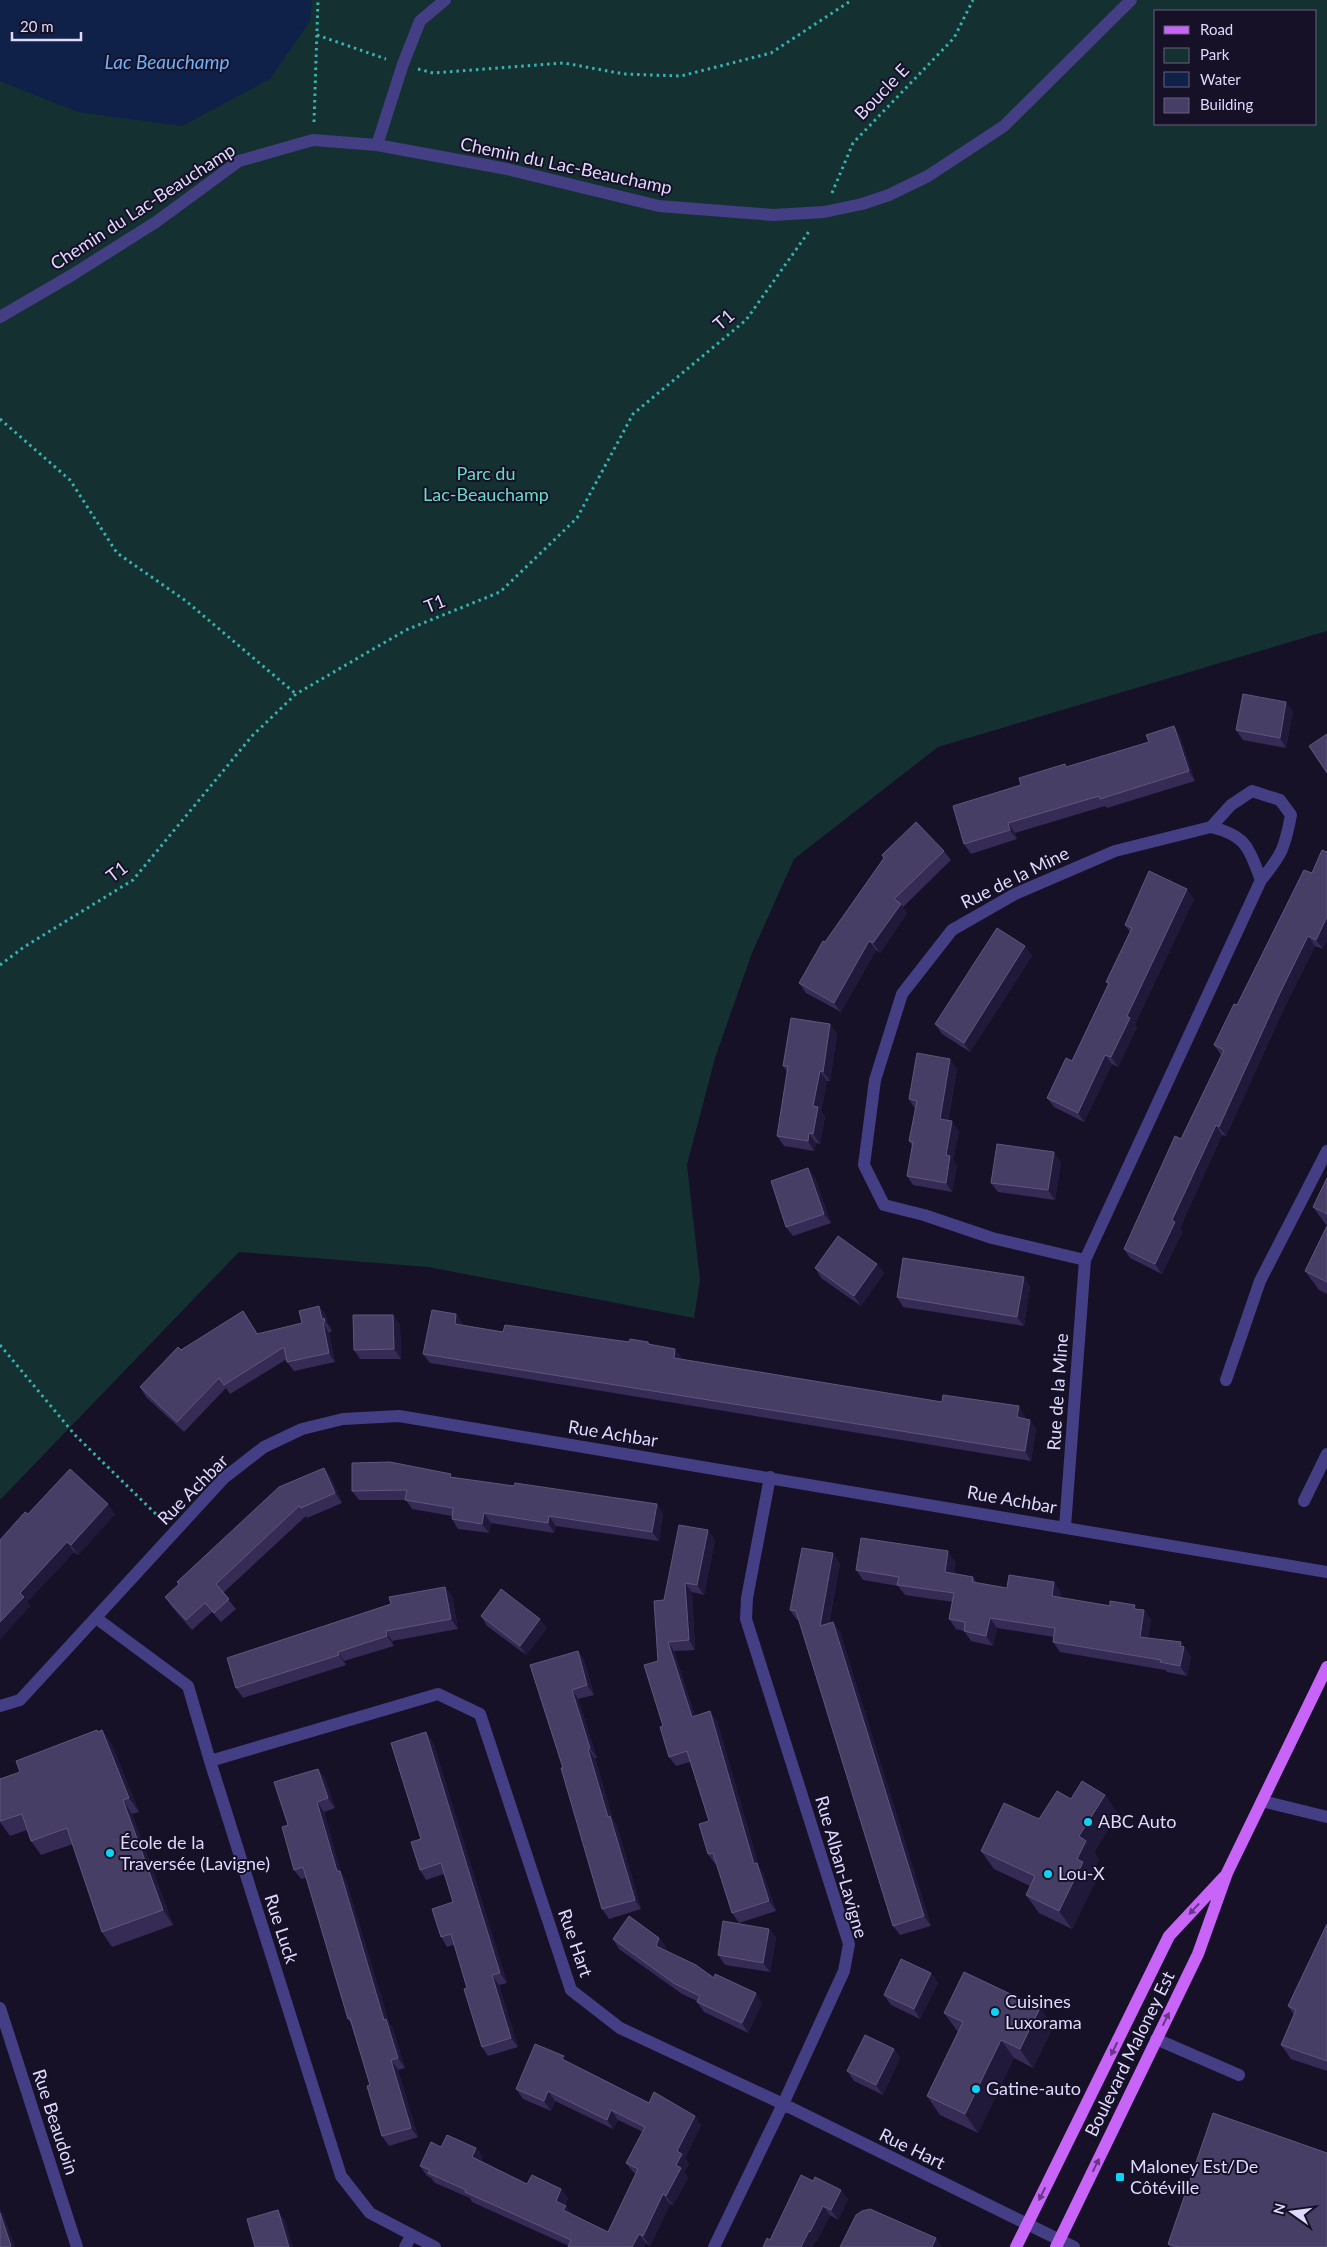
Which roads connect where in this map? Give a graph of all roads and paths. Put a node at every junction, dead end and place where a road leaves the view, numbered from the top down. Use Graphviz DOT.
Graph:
graph roads {
  1 [pos="318,0"];
  2 [pos="445,0"];
  3 [pos="852,0"];
  4 [pos="973,0"];
  5 [pos="1131,0"];
  6 [pos="317,36"];
  7 [pos="403,64"];
  8 [pos="313,140"];
  9 [pos="377,144"];
  10 [pos="824,212"];
  11 [pos="0,317"];
  12 [pos="0,419"];
  13 [pos="296,694"];
  14 [pos="1211,827"];
  15 [pos="1261,880"];
  16 [pos="0,965"];
  17 [pos="1327,1151"];
  18 [pos="1085,1260"];
  19 [pos="0,1345"];
  20 [pos="1226,1380"];
  21 [pos="1327,1454"];
  22 [pos="770,1477"];
  23 [pos="1304,1501"];
  24 [pos="1065,1527"];
  25 [pos="175,1532"];
  26 [pos="1327,1572"];
  27 [pos="96,1618"];
  28 [pos="1327,1667"];
  29 [pos="0,1706"];
  30 [pos="210,1761"];
  31 [pos="1262,1801"];
  32 [pos="1327,1817"];
  33 [pos="1227,1873"];
  34 [pos="0,2009"];
  35 [pos="1156,2040"];
  36 [pos="1239,2075"];
  37 [pos="783,2104"];
  38 [pos="1027,2225"];
  39 [pos="408,2241"];
  40 [pos="1058,2244"];
  41 [pos="77,2247"];
  42 [pos="435,2247"];
  43 [pos="714,2247"];
  44 [pos="1016,2247"];
  45 [pos="1074,2247"];
  1 -- 6 [label="path"];
  2 -- 7 [label="street"];
  3 -- 7 [label="path"];
  4 -- 10 [label="path, Boucle E"];
  5 -- 10 [label="street, Chemin du Lac-Beauchamp"];
  6 -- 7 [label="path"];
  6 -- 8 [label="path"];
  7 -- 9 [label="street"];
  8 -- 9 [label="street, Chemin du Lac-Beauchamp"];
  8 -- 11 [label="street, Chemin du Lac-Beauchamp"];
  9 -- 10 [label="street, Chemin du Lac-Beauchamp"];
  10 -- 13 [label="path, T1"];
  12 -- 13 [label="path"];
  13 -- 16 [label="path, T1"];
  14 -- 15 [label="street"];
  14 -- 15 [label="street, Rue de la Mine"];
  14 -- 18 [label="street, Rue de la Mine"];
  15 -- 18 [label="street, Rue de la Mine"];
  17 -- 20 [label="street"];
  18 -- 24 [label="street, Rue de la Mine"];
  19 -- 25 [label="path"];
  21 -- 23 [label="street"];
  22 -- 24 [label="street, Rue Achbar"];
  22 -- 25 [label="street, Rue Achbar"];
  22 -- 37 [label="street, Rue Alban-Lavigne"];
  24 -- 26 [label="street, Rue Achbar"];
  25 -- 27 [label="street, Rue Achbar"];
  27 -- 29 [label="street, Rue Achbar"];
  27 -- 30 [label="street, Rue Luck"];
  28 -- 31 [label="main road, Boulevard Maloney Est"];
  30 -- 37 [label="street, Rue Hart"];
  30 -- 39 [label="street, Rue Luck"];
  31 -- 32 [label="street"];
  31 -- 33 [label="main road, Boulevard Maloney Est"];
  35 -- 33 [label="main road, Boulevard Maloney Est, one-way"];
  33 -- 38 [label="main road, Boulevard Maloney Est, one-way"];
  34 -- 41 [label="street, Rue Beaudoin"];
  35 -- 36 [label="street"];
  40 -- 35 [label="main road, Boulevard Maloney Est, one-way"];
  37 -- 38 [label="street, Rue Hart"];
  37 -- 43 [label="street, Rue Alban-Lavigne"];
  38 -- 40 [label="street, Rue Hart"];
  38 -- 44 [label="main road, Boulevard Maloney Est"];
  39 -- 42 [label="street, Rue Luck"];
  40 -- 45 [label="street, Rue Hart"];
}
